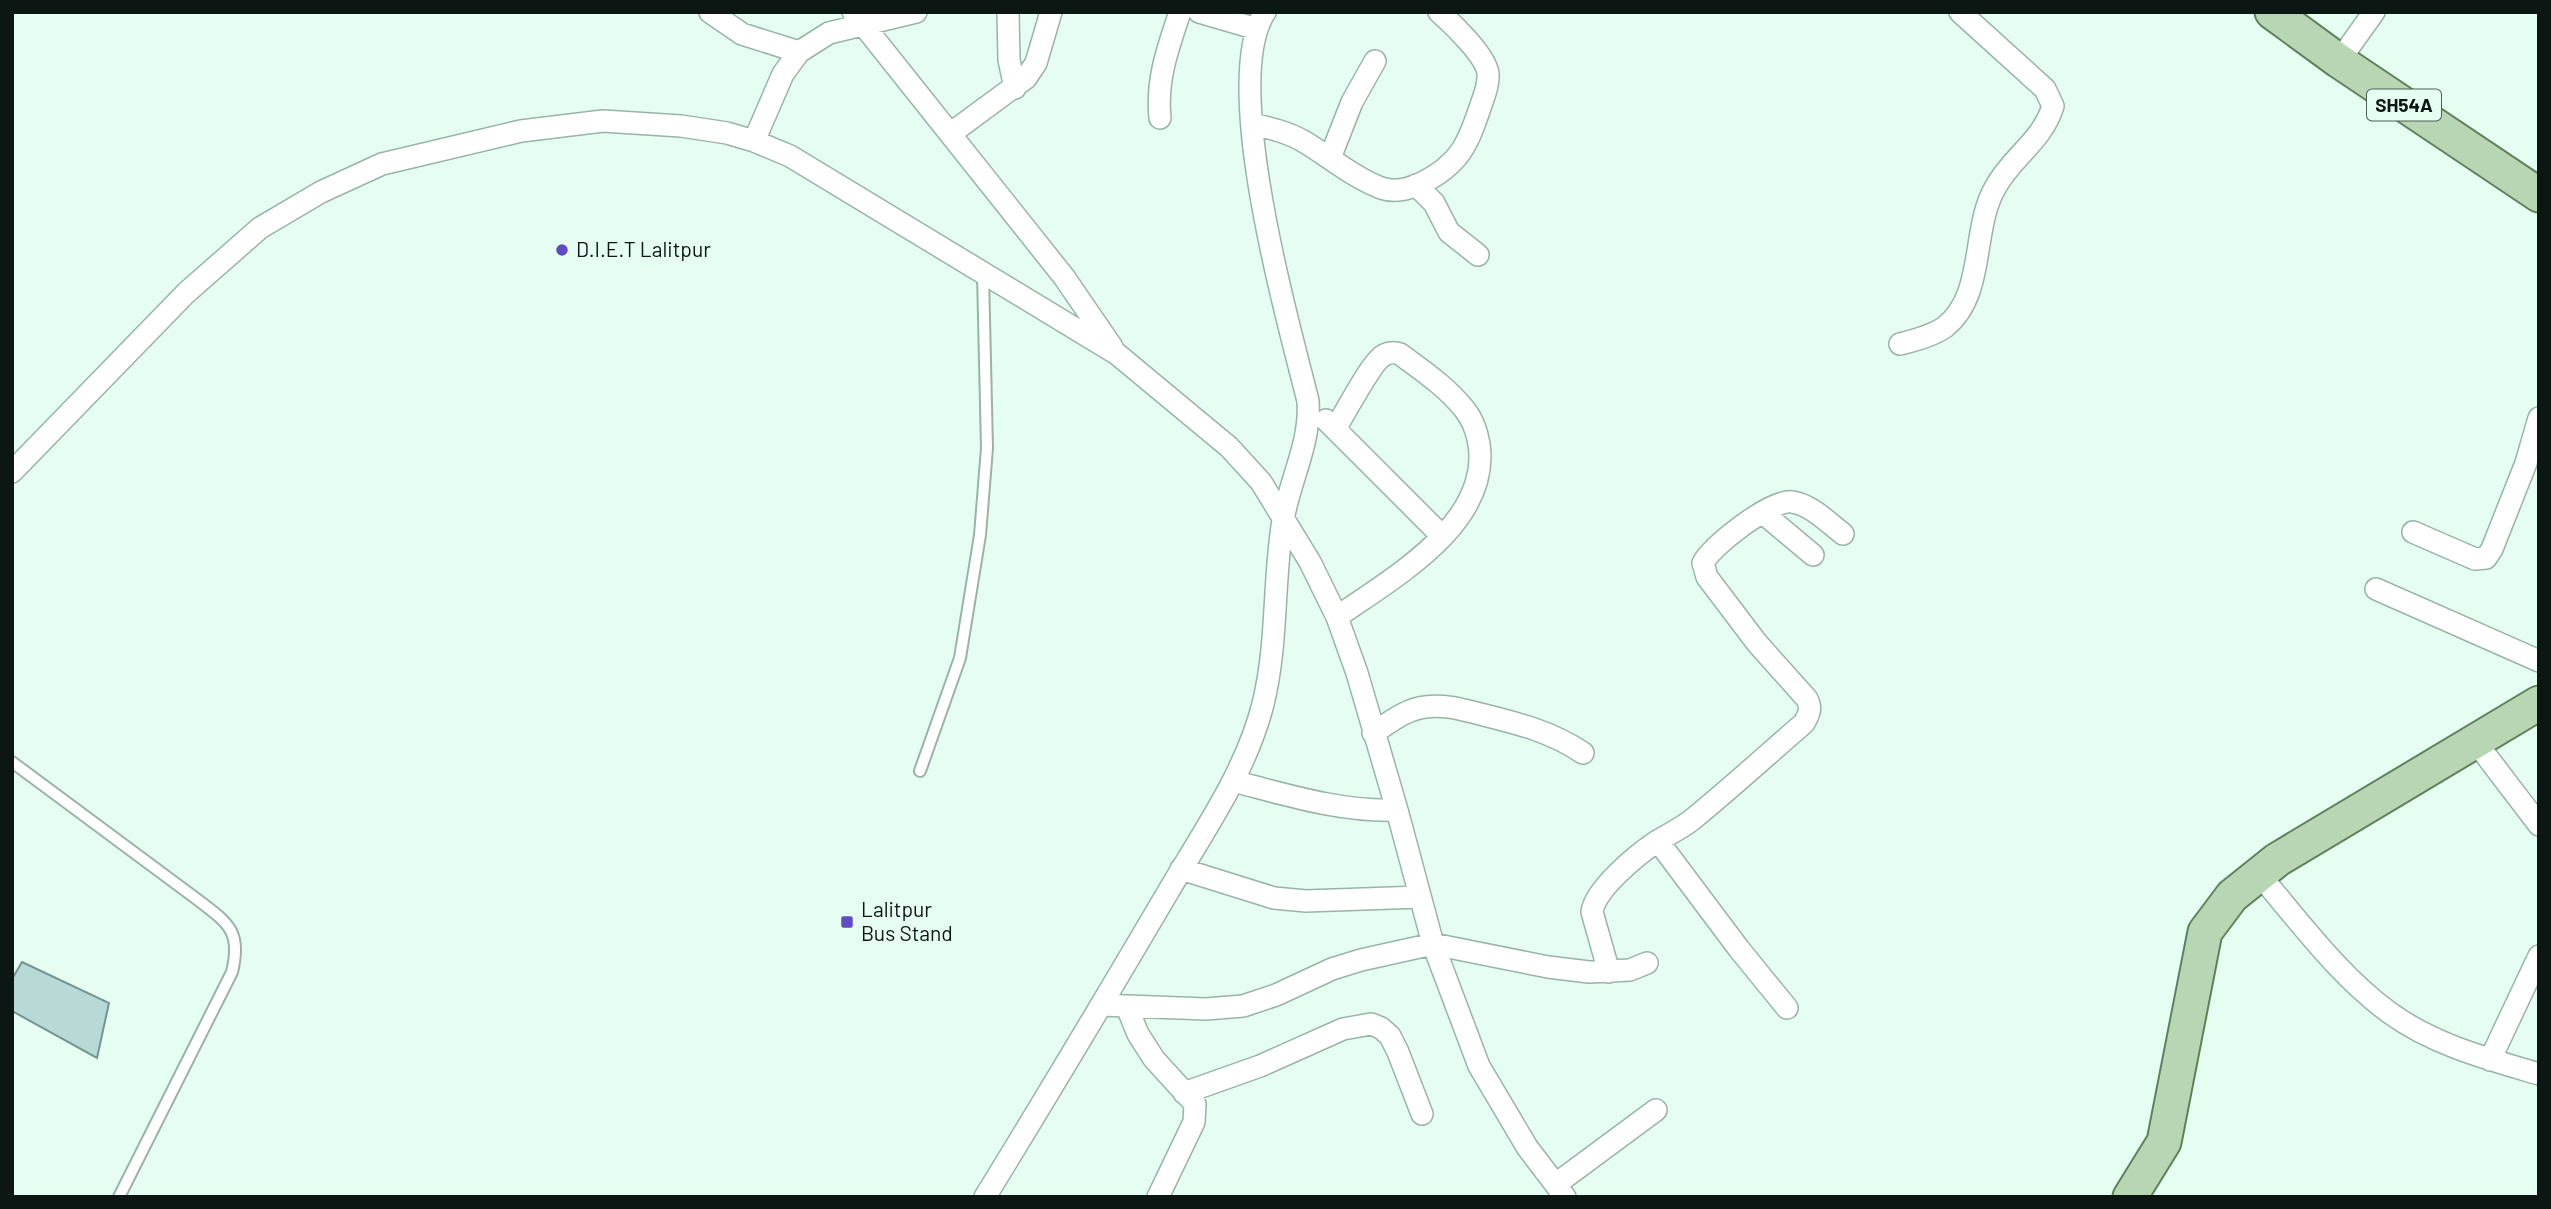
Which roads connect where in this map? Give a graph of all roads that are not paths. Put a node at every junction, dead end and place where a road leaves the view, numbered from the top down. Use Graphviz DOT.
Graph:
graph roads {
  1 [pos="710,12"];
  2 [pos="1008,12"];
  3 [pos="1051,12"];
  4 [pos="1180,12"];
  5 [pos="1199,12"];
  6 [pos="1439,12"];
  7 [pos="1960,12"];
  8 [pos="2272,12"];
  9 [pos="2374,12"];
  10 [pos="907,13"];
  11 [pos="858,19"];
  12 [pos="1261,21"];
  13 [pos="799,52"];
  14 [pos="1375,61"];
  15 [pos="2339,61"];
  16 [pos="1015,88"];
  17 [pos="1160,118"];
  18 [pos="1252,124"];
  19 [pos="950,134"];
  20 [pos="754,141"];
  21 [pos="1330,158"];
  22 [pos="1416,185"];
  23 [pos="2539,195"];
  24 [pos="1478,255"];
  25 [pos="983,271"];
  26 [pos="1900,344"];
  27 [pos="1117,355"];
  28 [pos="1308,401"];
  29 [pos="2539,418"];
  30 [pos="1335,429"];
  31 [pos="12,472"];
  32 [pos="1763,513"];
  33 [pos="1283,517"];
  34 [pos="2413,532"];
  35 [pos="1843,534"];
  36 [pos="1442,536"];
  37 [pos="1813,555"];
  38 [pos="2376,589"];
  39 [pos="1336,617"];
  40 [pos="2539,661"];
  41 [pos="2539,703"];
  42 [pos="1373,733"];
  43 [pos="2475,741"];
  44 [pos="1583,753"];
  45 [pos="12,762"];
  46 [pos="920,771"];
  47 [pos="1233,781"];
  48 [pos="1398,810"];
  49 [pos="2539,825"];
  50 [pos="1658,841"];
  51 [pos="1181,869"];
  52 [pos="2258,873"];
  53 [pos="1420,897"];
  54 [pos="1433,944"];
  55 [pos="1647,963"];
  56 [pos="2537,964"];
  57 [pos="1609,972"];
  58 [pos="1101,1005"];
  59 [pos="1127,1007"];
  60 [pos="1787,1008"];
  61 [pos="2490,1060"];
  62 [pos="2539,1074"];
  63 [pos="1184,1093"];
  64 [pos="1656,1110"];
  65 [pos="1422,1114"];
  66 [pos="1560,1191"];
  67 [pos="120,1197"];
  68 [pos="985,1197"];
  69 [pos="1158,1197"];
  70 [pos="2130,1197"];
  1 -- 13 [label="street"];
  2 -- 16 [label="street"];
  3 -- 16 [label="street"];
  4 -- 17 [label="street"];
  5 -- 12 [label="street"];
  6 -- 22 [label="street"];
  7 -- 26 [label="street"];
  8 -- 15 [label="main road, SH54A"];
  9 -- 15 [label="street"];
  10 -- 11 [label="street"];
  11 -- 13 [label="street"];
  11 -- 19 [label="street"];
  12 -- 18 [label="street"];
  13 -- 20 [label="street"];
  14 -- 21 [label="street"];
  15 -- 23 [label="main road, SH54A"];
  16 -- 19 [label="street"];
  18 -- 21 [label="street"];
  18 -- 28 [label="street"];
  19 -- 27 [label="street"];
  20 -- 25 [label="street"];
  20 -- 31 [label="street"];
  21 -- 22 [label="street"];
  22 -- 24 [label="street"];
  25 -- 27 [label="street"];
  25 -- 46 [label="lane"];
  27 -- 33 [label="street"];
  28 -- 30 [label="street"];
  28 -- 33 [label="street"];
  29 -- 34 [label="street"];
  30 -- 36 [label="street"];
  30 -- 36 [label="street"];
  32 -- 35 [label="street"];
  32 -- 37 [label="street"];
  32 -- 50 [label="street"];
  33 -- 39 [label="street"];
  33 -- 47 [label="street"];
  36 -- 39 [label="street"];
  38 -- 40 [label="street"];
  39 -- 42 [label="street"];
  41 -- 43 [label="main road"];
  42 -- 44 [label="street"];
  42 -- 48 [label="street"];
  43 -- 49 [label="street"];
  43 -- 52 [label="main road"];
  45 -- 67 [label="lane"];
  47 -- 48 [label="street"];
  47 -- 51 [label="street"];
  48 -- 53 [label="street"];
  50 -- 57 [label="street"];
  50 -- 60 [label="street"];
  51 -- 53 [label="street"];
  51 -- 58 [label="street"];
  52 -- 61 [label="street"];
  52 -- 70 [label="main road"];
  53 -- 54 [label="street"];
  54 -- 57 [label="street"];
  54 -- 59 [label="street"];
  54 -- 66 [label="street"];
  55 -- 57 [label="street"];
  56 -- 61 [label="street"];
  58 -- 59 [label="street"];
  58 -- 68 [label="street"];
  59 -- 63 [label="street"];
  61 -- 62 [label="street"];
  63 -- 65 [label="street"];
  63 -- 69 [label="street"];
  64 -- 66 [label="street"];
}
